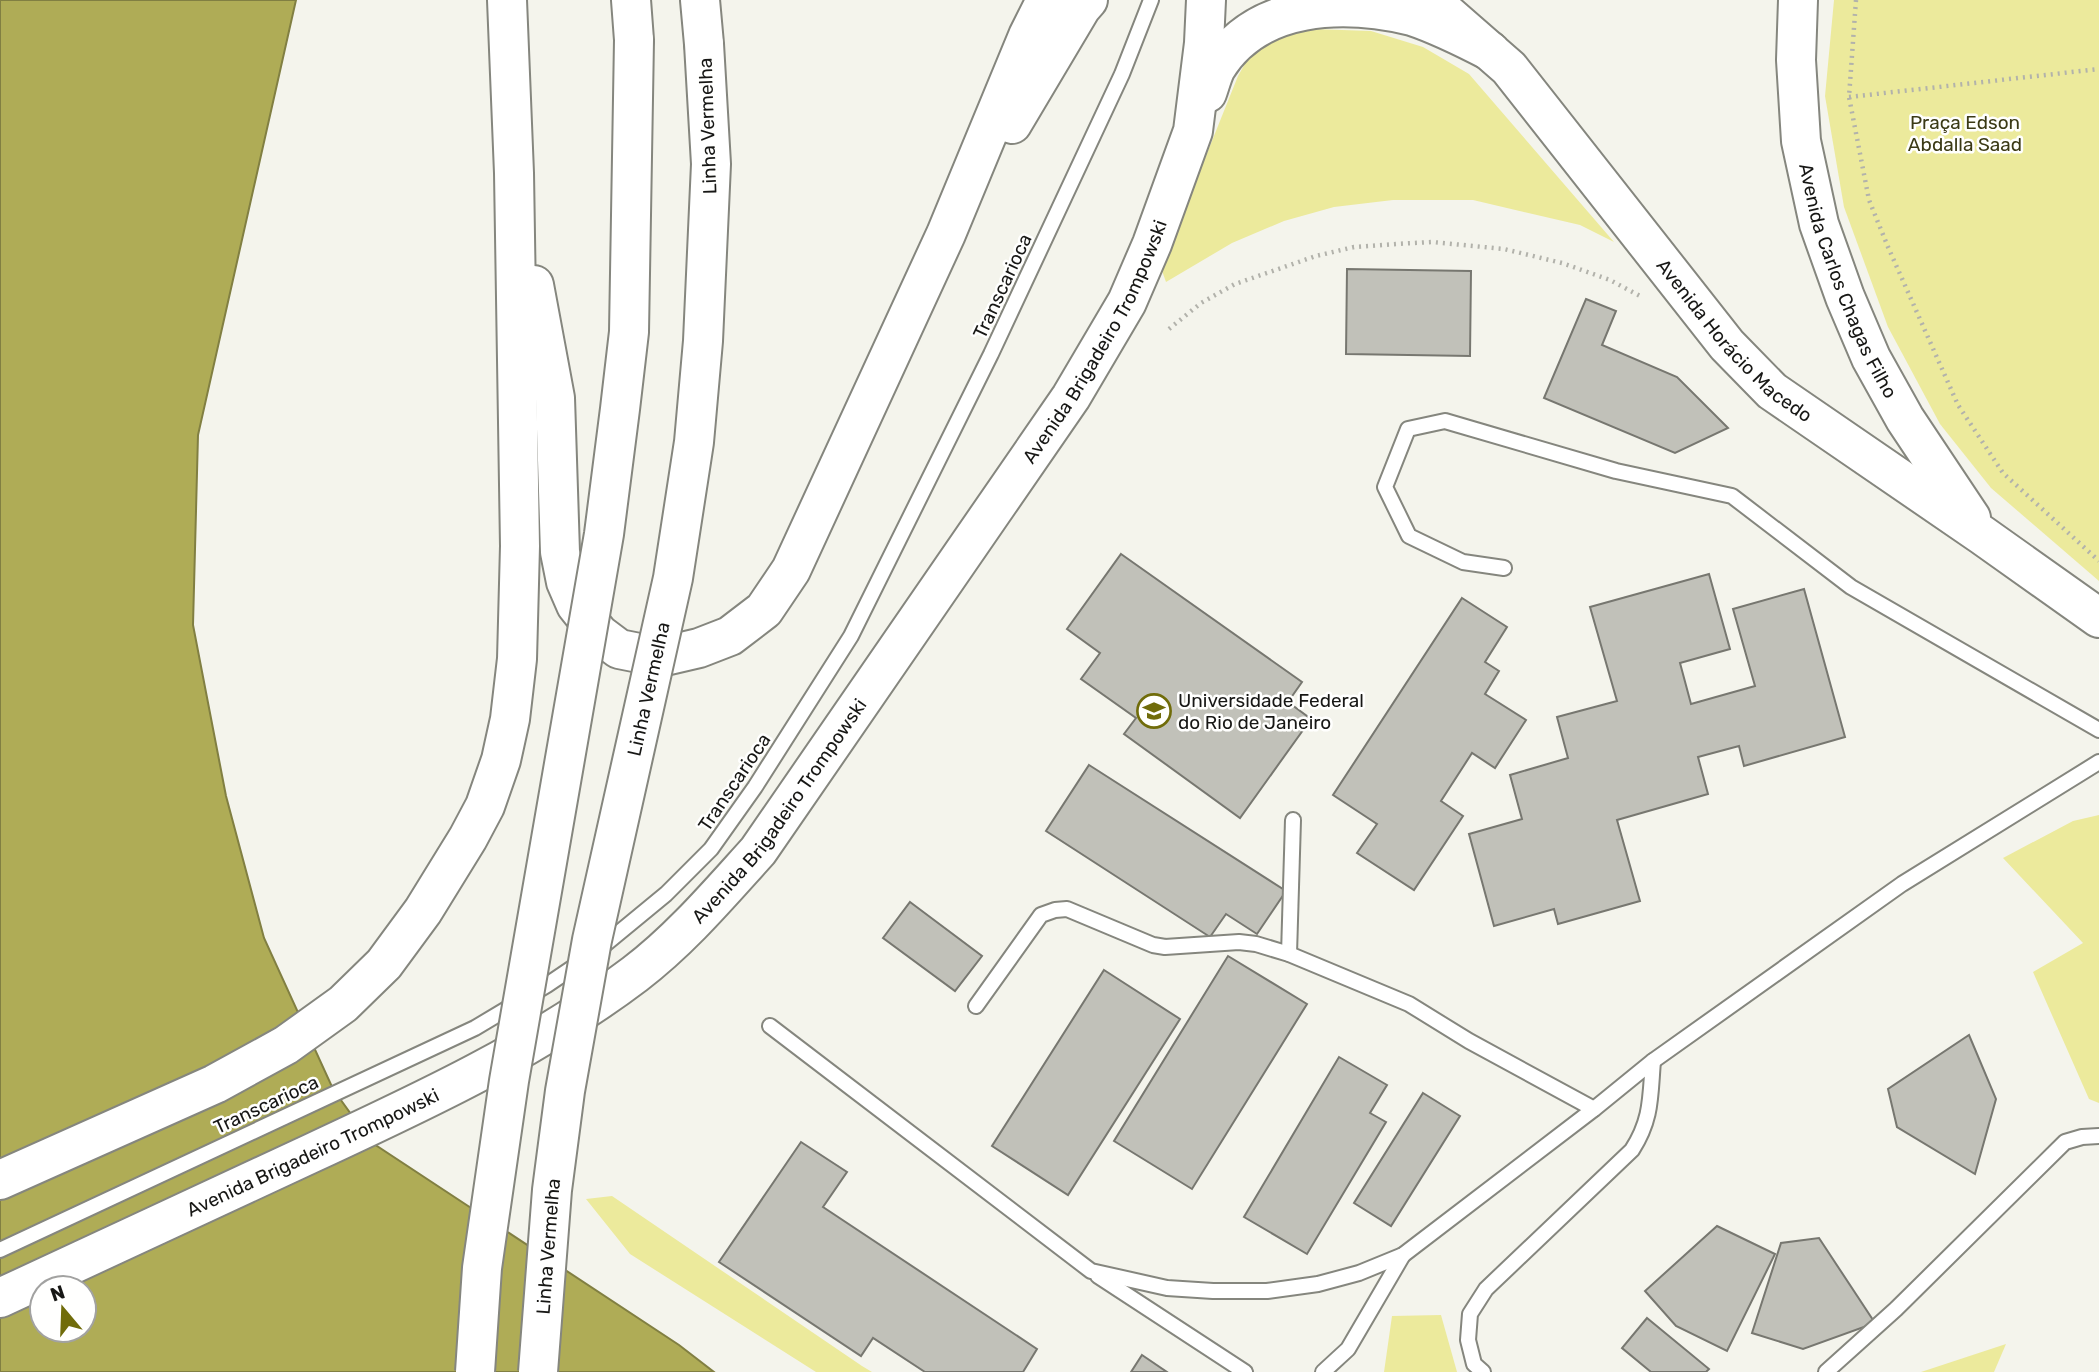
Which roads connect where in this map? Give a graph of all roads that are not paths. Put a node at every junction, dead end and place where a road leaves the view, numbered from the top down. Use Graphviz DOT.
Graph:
graph roads {
  1 [pos="507,0"];
  2 [pos="631,0"];
  3 [pos="701,0"];
  4 [pos="1046,0"];
  5 [pos="1088,0"];
  6 [pos="1151,0"];
  7 [pos="1206,0"];
  8 [pos="1431,0"];
  9 [pos="1798,0"];
  10 [pos="1490,51"];
  11 [pos="1193,131"];
  12 [pos="514,173"];
  13 [pos="946,234"];
  14 [pos="1982,535"];
  15 [pos="1504,568"];
  16 [pos="2099,618"];
  17 [pos="2099,730"];
  18 [pos="2099,762"];
  19 [pos="1293,820"];
  20 [pos="1289,954"];
  21 [pos="976,1006"];
  22 [pos="770,1026"];
  23 [pos="1653,1061"];
  24 [pos="1594,1109"];
  25 [pos="2099,1136"];
  26 [pos="0,1180"];
  27 [pos="0,1250"];
  28 [pos="1403,1255"];
  29 [pos="1091,1271"];
  30 [pos="0,1298"];
  31 [pos="475,1372"];
  32 [pos="538,1372"];
  33 [pos="1245,1372"];
  34 [pos="1323,1372"];
  35 [pos="1483,1372"];
  36 [pos="1826,1372"];
  1 -- 12 [label="main road"];
  2 -- 31 [label="main road, bridge"];
  3 -- 32 [label="main road, Linha Vermelha, bridge"];
  4 -- 13 [label="main road"];
  5 -- 13 [label="main road"];
  6 -- 27 [label="lane, Transcarioca"];
  7 -- 11 [label="main road, Avenida Brigadeiro Trompowski"];
  8 -- 10 [label="main road, Avenida Horácio Macedo"];
  9 -- 14 [label="main road, Avenida Carlos Chagas Filho"];
  10 -- 11 [label="main road"];
  10 -- 14 [label="main road, Avenida Horácio Macedo"];
  11 -- 30 [label="main road, Avenida Brigadeiro Trompowski"];
  12 -- 13 [label="main road"];
  12 -- 26 [label="main road"];
  14 -- 16 [label="main road, Avenida Horácio Macedo"];
  15 -- 17 [label="lane"];
  18 -- 23 [label="lane"];
  19 -- 20 [label="lane"];
  20 -- 21 [label="lane"];
  20 -- 24 [label="lane"];
  22 -- 29 [label="lane"];
  23 -- 24 [label="lane"];
  23 -- 35 [label="lane"];
  24 -- 28 [label="lane"];
  25 -- 36 [label="lane"];
  28 -- 29 [label="lane"];
  28 -- 34 [label="lane"];
  29 -- 33 [label="lane"];
}
